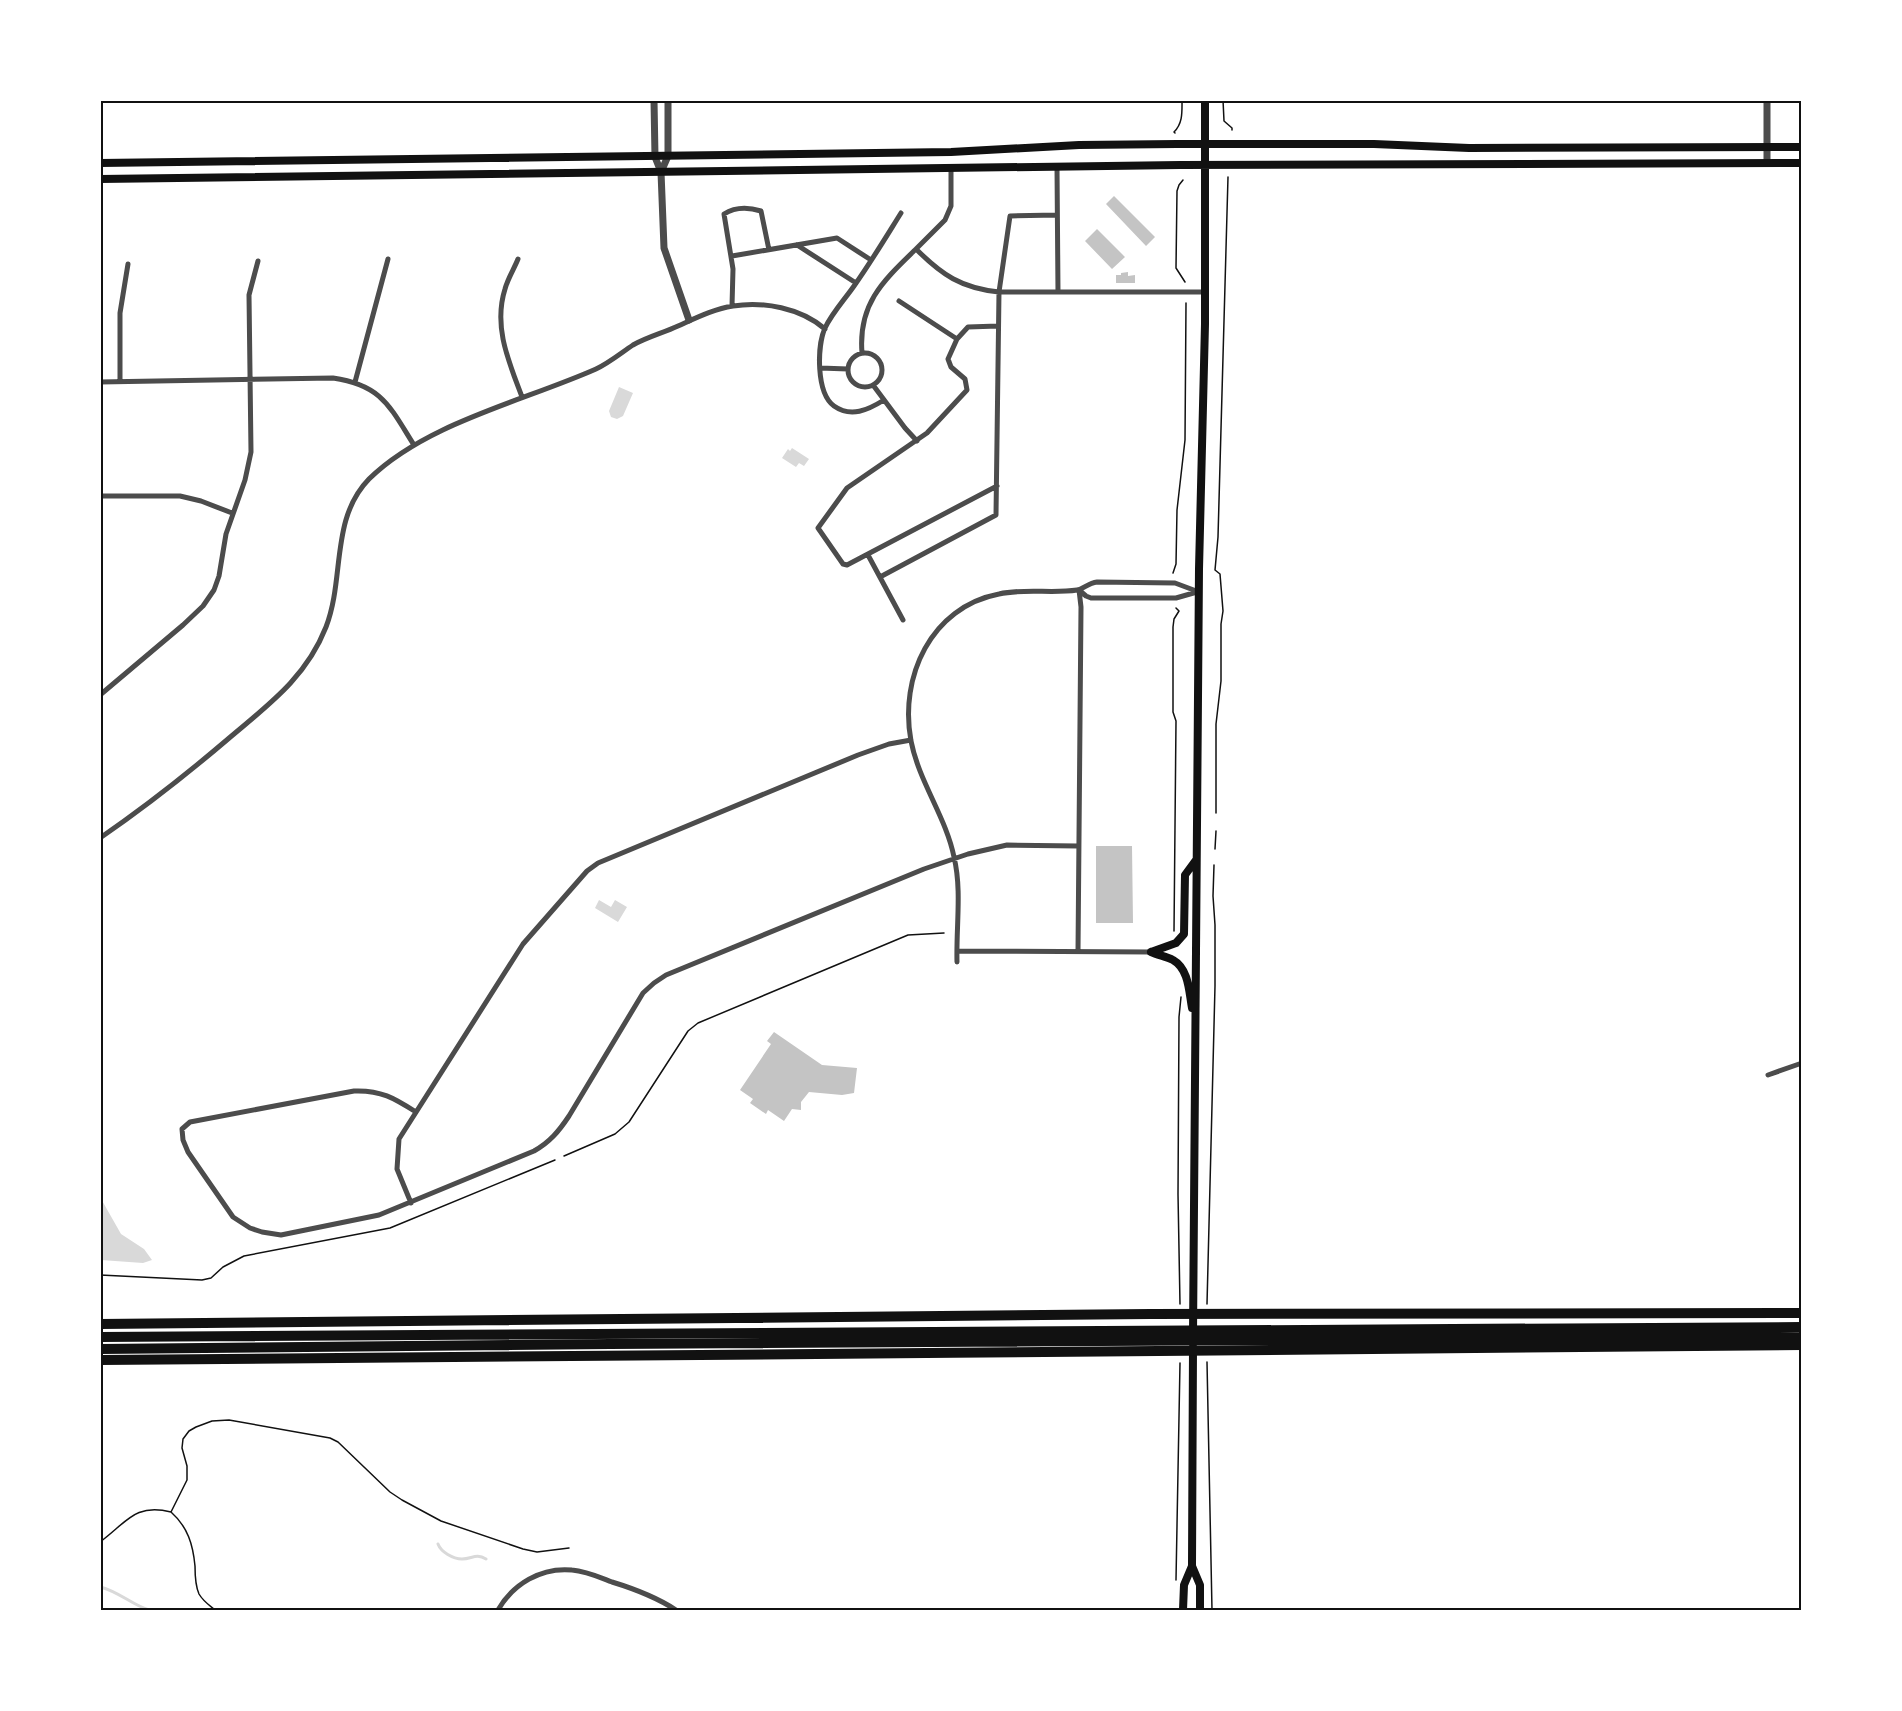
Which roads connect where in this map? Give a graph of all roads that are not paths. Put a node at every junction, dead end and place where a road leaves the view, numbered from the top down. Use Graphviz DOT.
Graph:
graph roads {
  1 [pos="654,100"];
  2 [pos="668,100"];
  3 [pos="1205,100"];
  4 [pos="1767,100"];
  5 [pos="1205,144"];
  6 [pos="1767,147"];
  7 [pos="1802,147"];
  8 [pos="951,152"];
  9 [pos="668,156"];
  10 [pos="655,157"];
  11 [pos="100,163"];
  12 [pos="1767,163"];
  13 [pos="1802,163"];
  14 [pos="1205,165"];
  15 [pos="1057,167"];
  16 [pos="951,169"];
  17 [pos="661,172"];
  18 [pos="100,179"];
  19 [pos="901,213"];
  20 [pos="1057,215"];
  21 [pos="797,245"];
  22 [pos="769,249"];
  23 [pos="916,249"];
  24 [pos="732,256"];
  25 [pos="388,259"];
  26 [pos="519,259"];
  27 [pos="871,260"];
  28 [pos="258,261"];
  29 [pos="128,264"];
  30 [pos="856,283"];
  31 [pos="999,292"];
  32 [pos="1058,292"];
  33 [pos="1205,292"];
  34 [pos="898,301"];
  35 [pos="732,306"];
  36 [pos="689,320"];
  37 [pos="998,326"];
  38 [pos="825,329"];
  39 [pos="957,339"];
  40 [pos="862,352"];
  41 [pos="820,368"];
  42 [pos="848,369"];
  43 [pos="250,380"];
  44 [pos="120,381"];
  45 [pos="100,382"];
  46 [pos="355,382"];
  47 [pos="873,385"];
  48 [pos="522,397"];
  49 [pos="884,400"];
  50 [pos="917,441"];
  51 [pos="414,445"];
  52 [pos="997,486"];
  53 [pos="100,496"];
  54 [pos="232,513"];
  55 [pos="868,555"];
  56 [pos="880,577"];
  57 [pos="1079,590"];
  58 [pos="1198,592"];
  59 [pos="903,620"];
  60 [pos="100,695"];
  61 [pos="911,740"];
  62 [pos="100,838"];
  63 [pos="1078,846"];
  64 [pos="955,858"];
  65 [pos="1197,858"];
  66 [pos="957,951"];
  67 [pos="1078,952"];
  68 [pos="1151,952"];
  69 [pos="957,962"];
  70 [pos="1196,1027"];
  71 [pos="1802,1063"];
  72 [pos="1767,1075"];
  73 [pos="416,1112"];
  74 [pos="411,1203"];
  75 [pos="1802,1313"];
  76 [pos="100,1324"];
  77 [pos="1802,1326"];
  78 [pos="100,1337"];
  79 [pos="1802,1337"];
  80 [pos="1802,1345"];
  81 [pos="100,1350"];
  82 [pos="100,1360"];
  83 [pos="1192,1566"];
  84 [pos="498,1611"];
  85 [pos="676,1611"];
  86 [pos="1184,1611"];
  87 [pos="1200,1611"];
  1 -- 10 [label="street"];
  2 -- 9 [label="street"];
  3 -- 5 [label="main road"];
  4 -- 6 [label="street"];
  5 -- 6 [label="main road"];
  5 -- 8 [label="main road"];
  5 -- 14 [label="main road"];
  6 -- 7 [label="main road"];
  6 -- 12 [label="street"];
  8 -- 9 [label="main road"];
  8 -- 16 [label="main road"];
  9 -- 10 [label="main road"];
  9 -- 17 [label="street"];
  10 -- 11 [label="main road"];
  10 -- 17 [label="street"];
  12 -- 13 [label="main road"];
  12 -- 14 [label="main road"];
  14 -- 15 [label="main road"];
  14 -- 33 [label="main road"];
  15 -- 16 [label="main road"];
  15 -- 20 [label="street"];
  16 -- 17 [label="main road"];
  16 -- 23 [label="street"];
  17 -- 18 [label="main road"];
  17 -- 36 [label="street"];
  19 -- 27 [label="street"];
  20 -- 31 [label="street"];
  20 -- 32 [label="street"];
  21 -- 22 [label="street"];
  21 -- 27 [label="street"];
  21 -- 30 [label="street"];
  22 -- 24 [label="street"];
  22 -- 24 [label="street"];
  23 -- 31 [label="street"];
  23 -- 40 [label="street"];
  24 -- 35 [label="street"];
  25 -- 46 [label="street"];
  26 -- 48 [label="street"];
  27 -- 30 [label="street"];
  28 -- 43 [label="street"];
  29 -- 44 [label="street"];
  30 -- 38 [label="street"];
  31 -- 32 [label="street"];
  31 -- 37 [label="street"];
  32 -- 33 [label="street"];
  33 -- 58 [label="main road"];
  34 -- 39 [label="street"];
  35 -- 36 [label="street"];
  35 -- 38 [label="street"];
  36 -- 48 [label="street"];
  37 -- 39 [label="street"];
  37 -- 52 [label="street"];
  38 -- 41 [label="street"];
  39 -- 50 [label="street"];
  40 -- 42 [label="street"];
  40 -- 47 [label="street"];
  41 -- 42 [label="street"];
  41 -- 49 [label="street"];
  42 -- 47 [label="street"];
  43 -- 44 [label="street"];
  43 -- 46 [label="street"];
  43 -- 54 [label="street"];
  44 -- 45 [label="street"];
  46 -- 51 [label="street"];
  47 -- 49 [label="street"];
  48 -- 51 [label="street"];
  49 -- 50 [label="street"];
  50 -- 55 [label="street"];
  51 -- 62 [label="street"];
  52 -- 55 [label="street"];
  52 -- 56 [label="street"];
  53 -- 54 [label="street"];
  54 -- 60 [label="street"];
  55 -- 56 [label="street"];
  56 -- 59 [label="street"];
  57 -- 58 [label="street"];
  57 -- 58 [label="street"];
  57 -- 61 [label="street"];
  57 -- 63 [label="street"];
  58 -- 65 [label="main road"];
  61 -- 64 [label="street"];
  61 -- 73 [label="street"];
  63 -- 64 [label="street"];
  63 -- 67 [label="street"];
  64 -- 66 [label="street"];
  64 -- 74 [label="street"];
  65 -- 68 [label="main road"];
  65 -- 70 [label="main road"];
  66 -- 67 [label="street"];
  66 -- 69 [label="street"];
  67 -- 68 [label="street"];
  68 -- 70 [label="main road"];
  70 -- 83 [label="main road"];
  71 -- 72 [label="street"];
  73 -- 74 [label="street"];
  73 -- 74 [label="street"];
  75 -- 76 [label="highway"];
  77 -- 78 [label="highway"];
  79 -- 81 [label="highway"];
  80 -- 82 [label="highway"];
  83 -- 86 [label="main road"];
  83 -- 87 [label="main road"];
  84 -- 85 [label="street"];
}
